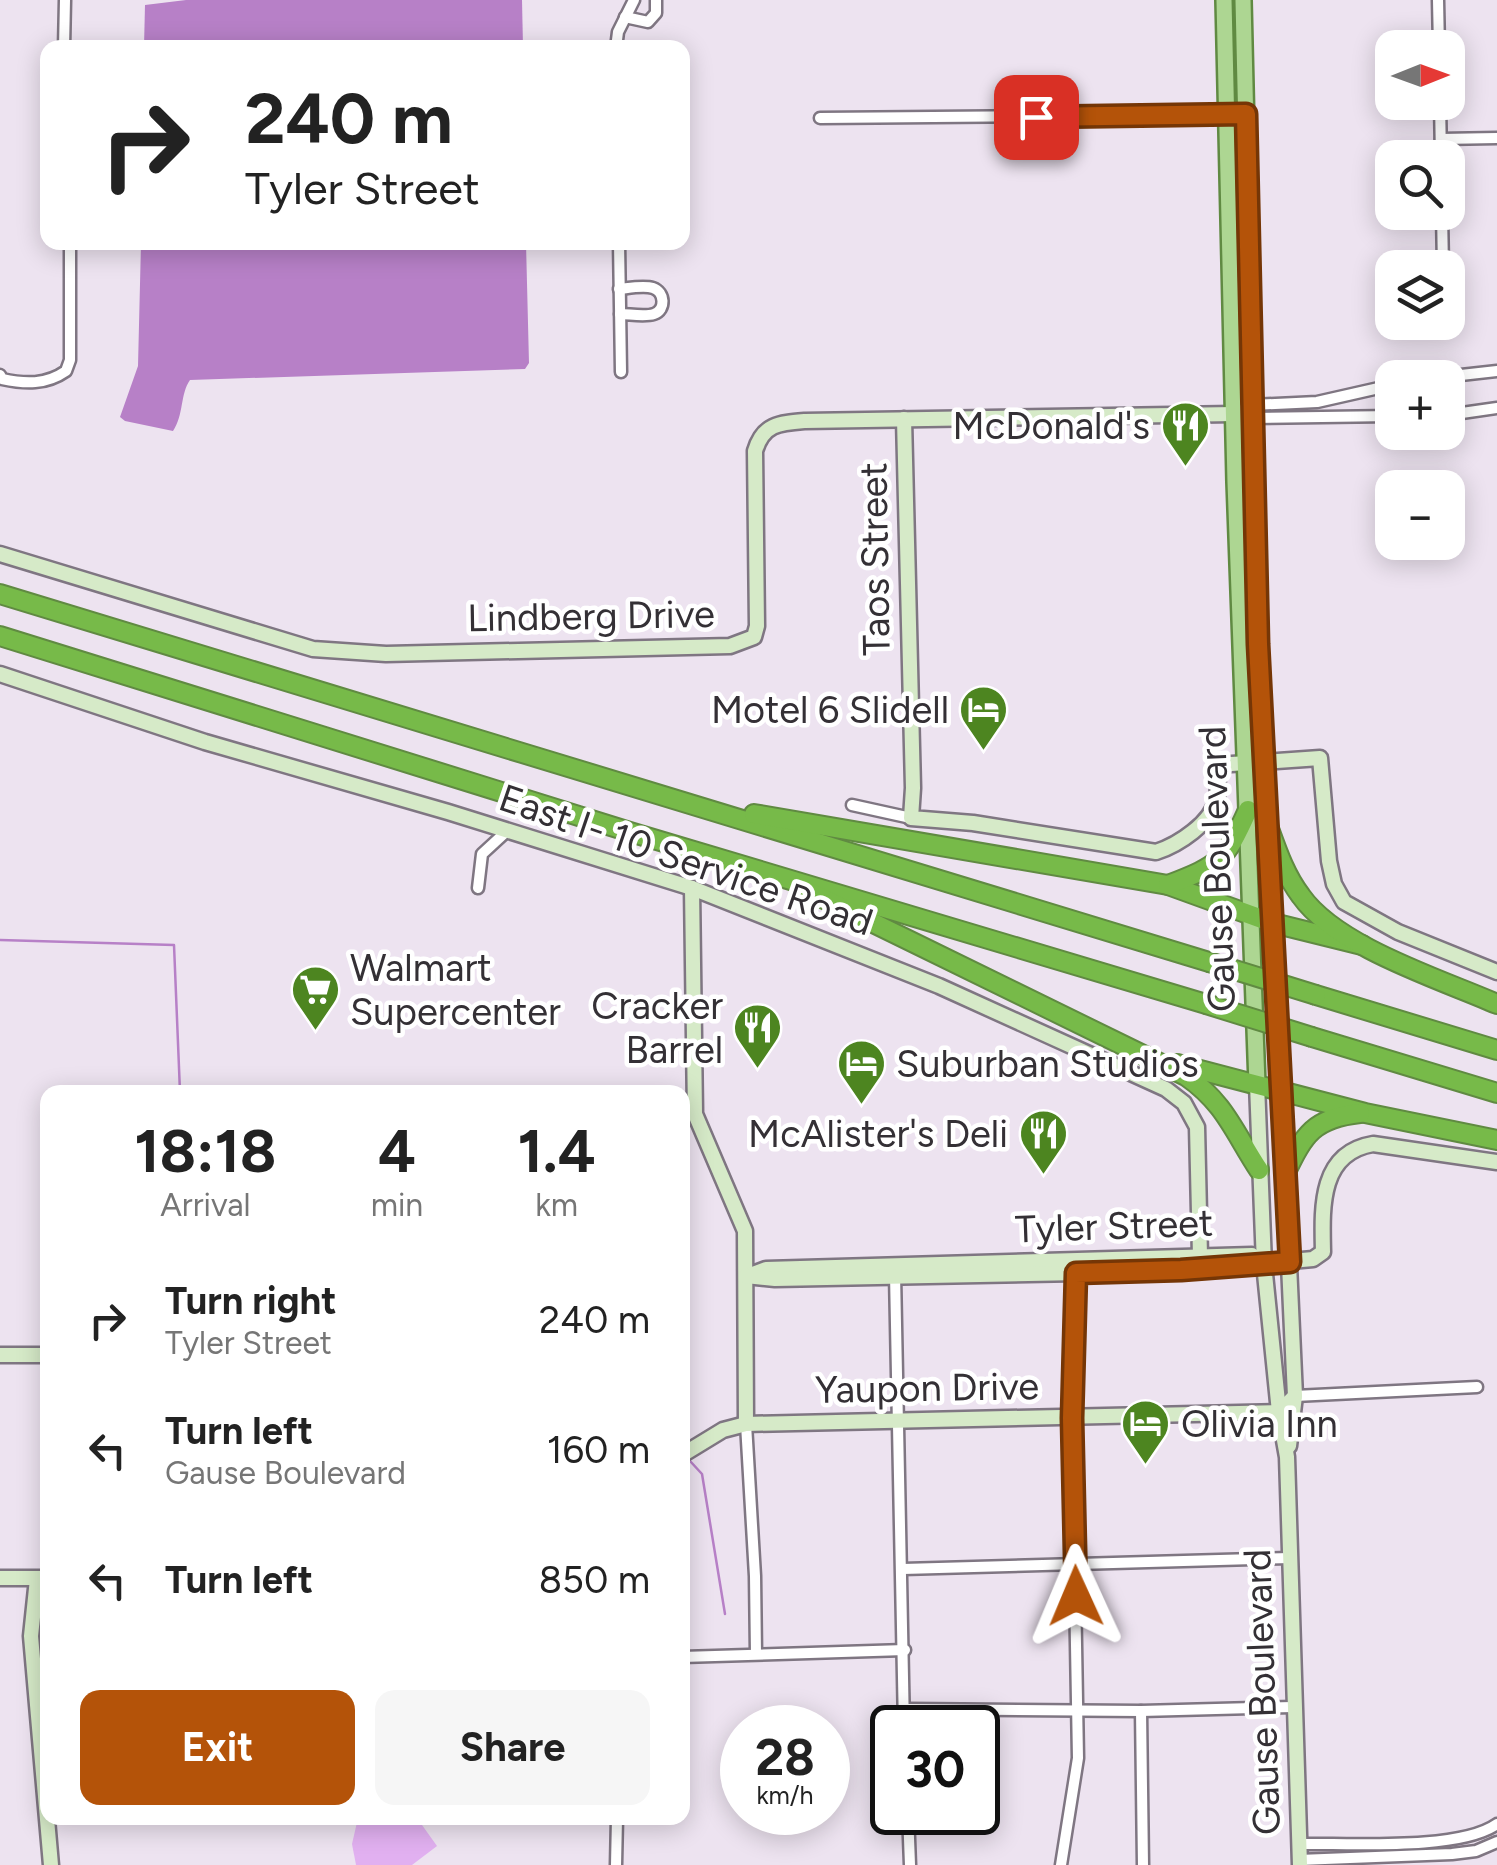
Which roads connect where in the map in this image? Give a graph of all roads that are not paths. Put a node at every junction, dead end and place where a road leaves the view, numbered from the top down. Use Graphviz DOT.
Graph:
graph roads {
  1 [pos="65,0"];
  2 [pos="634,0"];
  3 [pos="656,0"];
  4 [pos="1224,0"];
  5 [pos="1243,0"];
  6 [pos="1438,0"];
  7 [pos="626,17"];
  8 [pos="1439,30"];
  9 [pos="64,40"];
  10 [pos="617,40"];
  11 [pos="1227,113"];
  12 [pos="1246,114"];
  13 [pos="820,118"];
  14 [pos="1440,120"];
  15 [pos="1497,138"];
  16 [pos="1441,139"];
  17 [pos="70,250"];
  18 [pos="618,250"];
  19 [pos="619,288"];
  20 [pos="620,314"];
  21 [pos="1497,371"];
  22 [pos="620,372"];
  23 [pos="0,375"];
  24 [pos="1465,375"];
  25 [pos="1375,389"];
  26 [pos="1497,408"];
  27 [pos="1252,412"];
  28 [pos="1465,413"];
  29 [pos="1234,414"];
  30 [pos="1375,416"];
  31 [pos="904,419"];
  32 [pos="0,554"];
  33 [pos="0,594"];
  34 [pos="0,636"];
  35 [pos="1250,638"];
  36 [pos="0,674"];
  37 [pos="1265,759"];
  38 [pos="1246,762"];
  39 [pos="685,802"];
  40 [pos="852,805"];
  41 [pos="1248,810"];
  42 [pos="911,818"];
  43 [pos="1268,826"];
  44 [pos="508,831"];
  45 [pos="769,872"];
  46 [pos="1168,886"];
  47 [pos="478,888"];
  48 [pos="692,888"];
  49 [pos="1252,913"];
  50 [pos="1273,923"];
  51 [pos="1362,945"];
  52 [pos="1497,972"];
  53 [pos="1497,1004"];
  54 [pos="1497,1050"];
  55 [pos="1146,1056"];
  56 [pos="1257,1084"];
  57 [pos="1281,1089"];
  58 [pos="1497,1093"];
  59 [pos="1365,1113"];
  60 [pos="1497,1140"];
  61 [pos="1497,1162"];
  62 [pos="1259,1170"];
  63 [pos="1285,1174"];
  64 [pos="1200,1256"];
  65 [pos="1290,1262"];
  66 [pos="1264,1264"];
  67 [pos="1076,1266"];
  68 [pos="895,1270"];
  69 [pos="746,1276"];
  70 [pos="40,1355"];
  71 [pos="0,1356"];
  72 [pos="1477,1387"];
  73 [pos="1295,1396"];
  74 [pos="1279,1412"];
  75 [pos="1072,1418"];
  76 [pos="899,1420"];
  77 [pos="746,1424"];
  78 [pos="690,1451"];
  79 [pos="1287,1457"];
  80 [pos="1290,1558"];
  81 [pos="1076,1564"];
  82 [pos="903,1569"];
  83 [pos="0,1578"];
  84 [pos="40,1579"];
  85 [pos="40,1589"];
  86 [pos="905,1650"];
  87 [pos="756,1654"];
  88 [pos="690,1657"];
  89 [pos="906,1705"];
  90 [pos="1293,1707"];
  91 [pos="1000,1710"];
  92 [pos="1079,1711"];
  93 [pos="1141,1711"];
  94 [pos="40,1739"];
  95 [pos="1497,1824"];
  96 [pos="48,1825"];
  97 [pos="617,1825"];
  98 [pos="909,1835"];
  99 [pos="1497,1842"];
  100 [pos="1298,1844"];
  101 [pos="1300,1863"];
  102 [pos="51,1865"];
  103 [pos="616,1865"];
  104 [pos="910,1865"];
  105 [pos="1061,1865"];
  106 [pos="1143,1865"];
  1 -- 9 [label="street"];
  2 -- 7 [label="street"];
  3 -- 7 [label="street"];
  4 -- 11 [label="main road, Gause Boulevard"];
  5 -- 12 [label="main road, Gause Boulevard"];
  6 -- 8 [label="street"];
  7 -- 10 [label="street"];
  11 -- 12 [label="street"];
  11 -- 13 [label="street"];
  11 -- 29 [label="main road, Gause Boulevard"];
  12 -- 27 [label="main road, Gause Boulevard"];
  14 -- 16 [label="street"];
  15 -- 16 [label="street"];
  17 -- 23 [label="street"];
  18 -- 19 [label="street"];
  19 -- 20 [label="street"];
  19 -- 20 [label="street"];
  20 -- 22 [label="street"];
  21 -- 24 [label="street"];
  25 -- 27 [label="street"];
  26 -- 28 [label="street"];
  27 -- 29 [label="street"];
  27 -- 30 [label="street"];
  27 -- 35 [label="main road, Gause Boulevard"];
  29 -- 31 [label="street, Lindberg Drive"];
  29 -- 35 [label="main road, Gause Boulevard"];
  31 -- 32 [label="street, Lindberg Drive"];
  31 -- 42 [label="street, Taos Street"];
  33 -- 39 [label="highway"];
  34 -- 45 [label="highway"];
  35 -- 37 [label="main road, Gause Boulevard"];
  35 -- 38 [label="main road, Gause Boulevard"];
  36 -- 44 [label="street, East I- 10 Service Road"];
  37 -- 38 [label="street"];
  37 -- 43 [label="main road, Gause Boulevard"];
  37 -- 52 [label="street"];
  38 -- 41 [label="main road, Gause Boulevard"];
  38 -- 42 [label="street"];
  39 -- 46 [label="highway"];
  39 -- 54 [label="highway, bridge"];
  40 -- 42 [label="street"];
  41 -- 46 [label="highway"];
  41 -- 49 [label="main road, Gause Boulevard"];
  43 -- 50 [label="main road, Gause Boulevard"];
  43 -- 51 [label="highway"];
  44 -- 47 [label="street"];
  44 -- 48 [label="street, East I- 10 Service Road"];
  45 -- 55 [label="highway"];
  45 -- 58 [label="highway, bridge"];
  46 -- 49 [label="highway"];
  48 -- 64 [label="street, East I- 10 Service Road"];
  48 -- 69 [label="street"];
  49 -- 50 [label="highway"];
  49 -- 56 [label="main road, Gause Boulevard"];
  50 -- 51 [label="highway"];
  50 -- 57 [label="main road, Gause Boulevard"];
  51 -- 53 [label="highway"];
  55 -- 56 [label="highway"];
  55 -- 62 [label="highway"];
  56 -- 57 [label="highway"];
  56 -- 62 [label="street, Gause Boulevard"];
  57 -- 59 [label="highway"];
  57 -- 63 [label="street, Gause Boulevard"];
  59 -- 60 [label="highway"];
  59 -- 63 [label="highway"];
  61 -- 65 [label="street"];
  62 -- 66 [label="street, Gause Boulevard"];
  63 -- 65 [label="street, Gause Boulevard"];
  64 -- 66 [label="street, Tyler Street"];
  64 -- 67 [label="street, Tyler Street"];
  65 -- 66 [label="street"];
  65 -- 73 [label="street, Gause Boulevard"];
  66 -- 67 [label="street, Tyler Street"];
  66 -- 74 [label="street, Gause Boulevard"];
  67 -- 68 [label="street, Tyler Street"];
  67 -- 75 [label="street"];
  68 -- 69 [label="street, Tyler Street"];
  68 -- 76 [label="street"];
  69 -- 77 [label="street"];
  70 -- 71 [label="street"];
  72 -- 73 [label="street"];
  73 -- 74 [label="street"];
  73 -- 79 [label="street, Gause Boulevard"];
  74 -- 75 [label="street, Yaupon Drive"];
  74 -- 79 [label="street, Gause Boulevard"];
  75 -- 76 [label="street, Yaupon Drive"];
  75 -- 81 [label="street"];
  76 -- 77 [label="street, Yaupon Drive"];
  76 -- 82 [label="street"];
  77 -- 78 [label="street, Yaupon Drive"];
  77 -- 87 [label="street"];
  79 -- 80 [label="street, Gause Boulevard"];
  80 -- 81 [label="street"];
  80 -- 90 [label="street, Gause Boulevard"];
  81 -- 82 [label="street"];
  81 -- 92 [label="street"];
  82 -- 86 [label="street"];
  83 -- 84 [label="street"];
  85 -- 94 [label="street"];
  86 -- 87 [label="street"];
  86 -- 89 [label="street"];
  87 -- 88 [label="street"];
  90 -- 93 [label="street"];
  90 -- 100 [label="street, Gause Boulevard"];
  91 -- 92 [label="street"];
  92 -- 93 [label="street"];
  92 -- 105 [label="street"];
  93 -- 106 [label="street"];
  95 -- 100 [label="street"];
  96 -- 102 [label="street"];
  97 -- 103 [label="street"];
  98 -- 104 [label="street"];
  99 -- 101 [label="street"];
  100 -- 101 [label="street, Gause Boulevard"];
}
